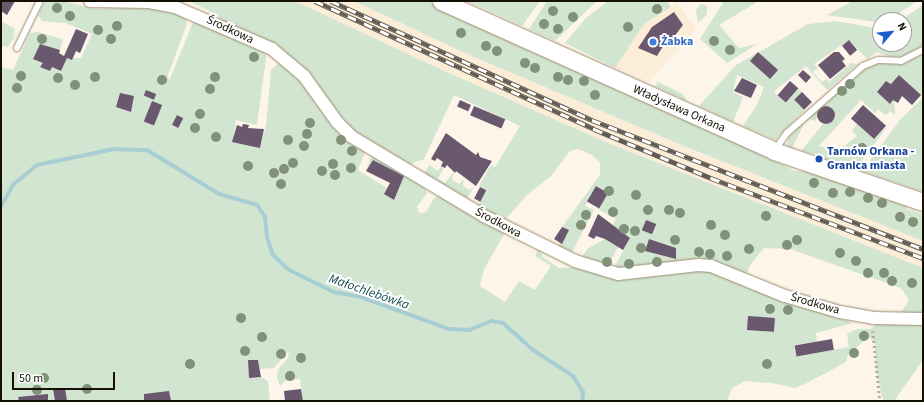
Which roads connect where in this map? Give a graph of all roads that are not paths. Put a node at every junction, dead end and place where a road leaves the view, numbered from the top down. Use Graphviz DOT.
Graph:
graph roads {
  1 [pos="40,1"];
  2 [pos="90,1"];
  3 [pos="126,1"];
  4 [pos="441,1"];
  5 [pos="16,48"];
  6 [pos="923,50"];
  7 [pos="774,151"];
  8 [pos="923,202"];
  9 [pos="923,319"];
  1 -- 5 [label="lane"];
  2 -- 3 [label="street, Środkowa"];
  3 -- 9 [label="street, Środkowa"];
  4 -- 7 [label="street, Władysława Orkana"];
  6 -- 7 [label="lane"];
  7 -- 8 [label="street, Władysława Orkana"];
}
